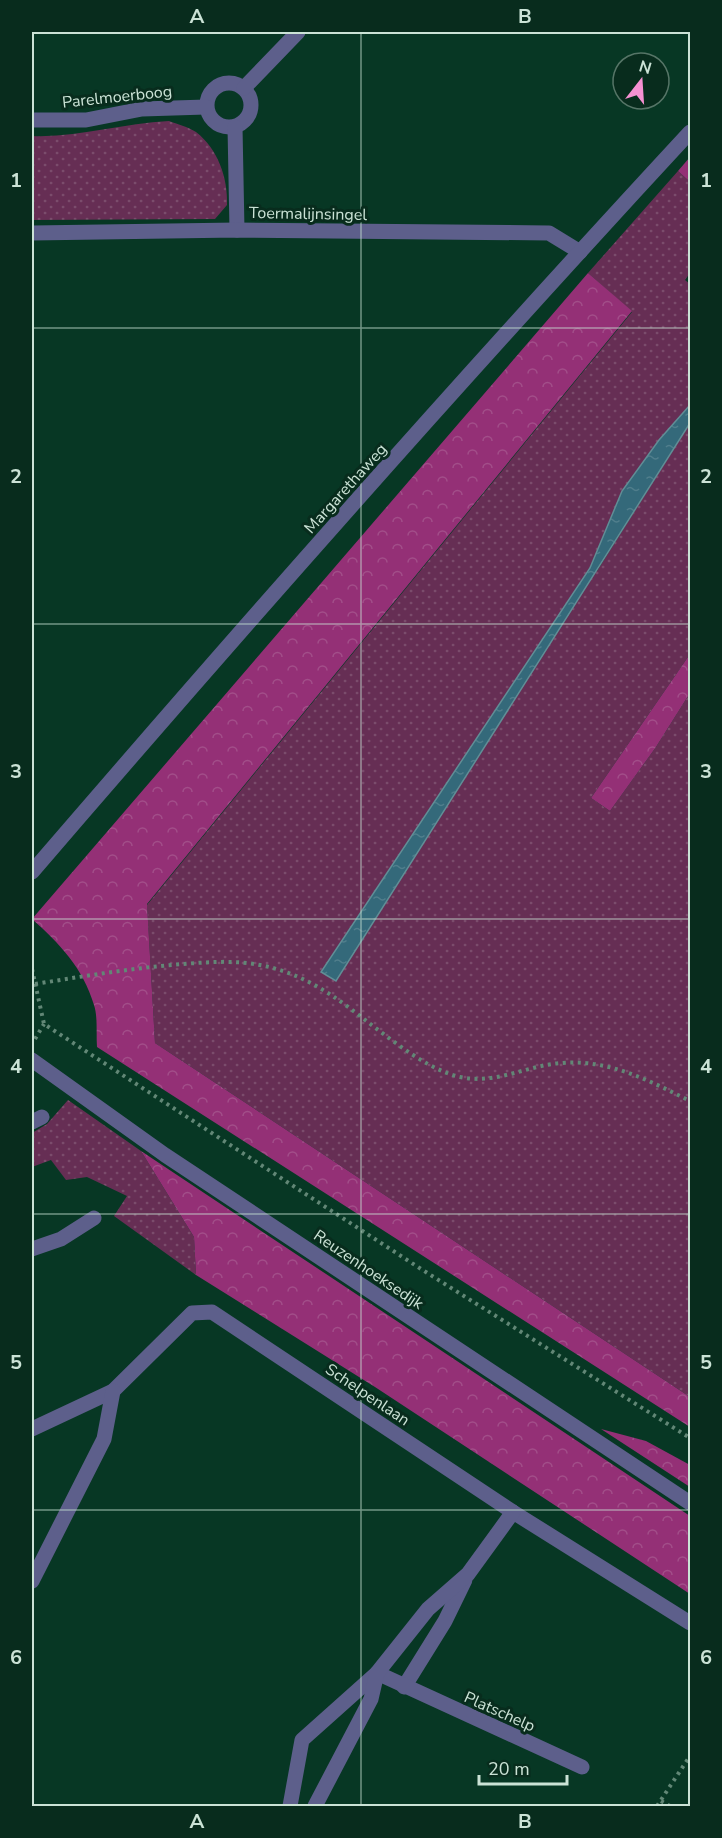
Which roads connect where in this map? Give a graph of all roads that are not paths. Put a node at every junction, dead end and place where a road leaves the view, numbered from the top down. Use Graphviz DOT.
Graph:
graph roads {
  1 [pos="298,32"];
  2 [pos="244,88"];
  3 [pos="206,107"];
  4 [pos="32,120"];
  5 [pos="235,127"];
  6 [pos="690,132"];
  7 [pos="237,230"];
  8 [pos="32,233"];
  9 [pos="580,252"];
  10 [pos="32,872"];
  11 [pos="32,1060"];
  12 [pos="94,1218"];
  13 [pos="32,1249"];
  14 [pos="113,1391"];
  15 [pos="32,1429"];
  16 [pos="690,1503"];
  17 [pos="513,1512"];
  18 [pos="468,1574"];
  19 [pos="32,1581"];
  20 [pos="690,1623"];
  21 [pos="377,1673"];
  22 [pos="404,1687"];
  23 [pos="582,1767"];
  24 [pos="290,1806"];
  25 [pos="315,1806"];
  1 -- 2 [label="street"];
  2 -- 3 [label="street"];
  2 -- 5 [label="street"];
  3 -- 4 [label="street, Parelmoerboog"];
  3 -- 5 [label="street"];
  5 -- 7 [label="street"];
  6 -- 9 [label="street, Margarethaweg"];
  7 -- 8 [label="street, Toermalijnsingel"];
  7 -- 9 [label="street, Toermalijnsingel"];
  9 -- 10 [label="street, Margarethaweg"];
  11 -- 16 [label="street, Reuzenhoeksedijk"];
  12 -- 13 [label="street"];
  14 -- 15 [label="street, Schelpenlaan"];
  14 -- 17 [label="street, Schelpenlaan"];
  14 -- 19 [label="street"];
  17 -- 18 [label="street"];
  17 -- 20 [label="street, Schelpenlaan"];
  18 -- 21 [label="street"];
  18 -- 22 [label="street"];
  21 -- 22 [label="street, Platschelp"];
  21 -- 24 [label="street"];
  21 -- 25 [label="street"];
  22 -- 23 [label="street, Platschelp"];
}
